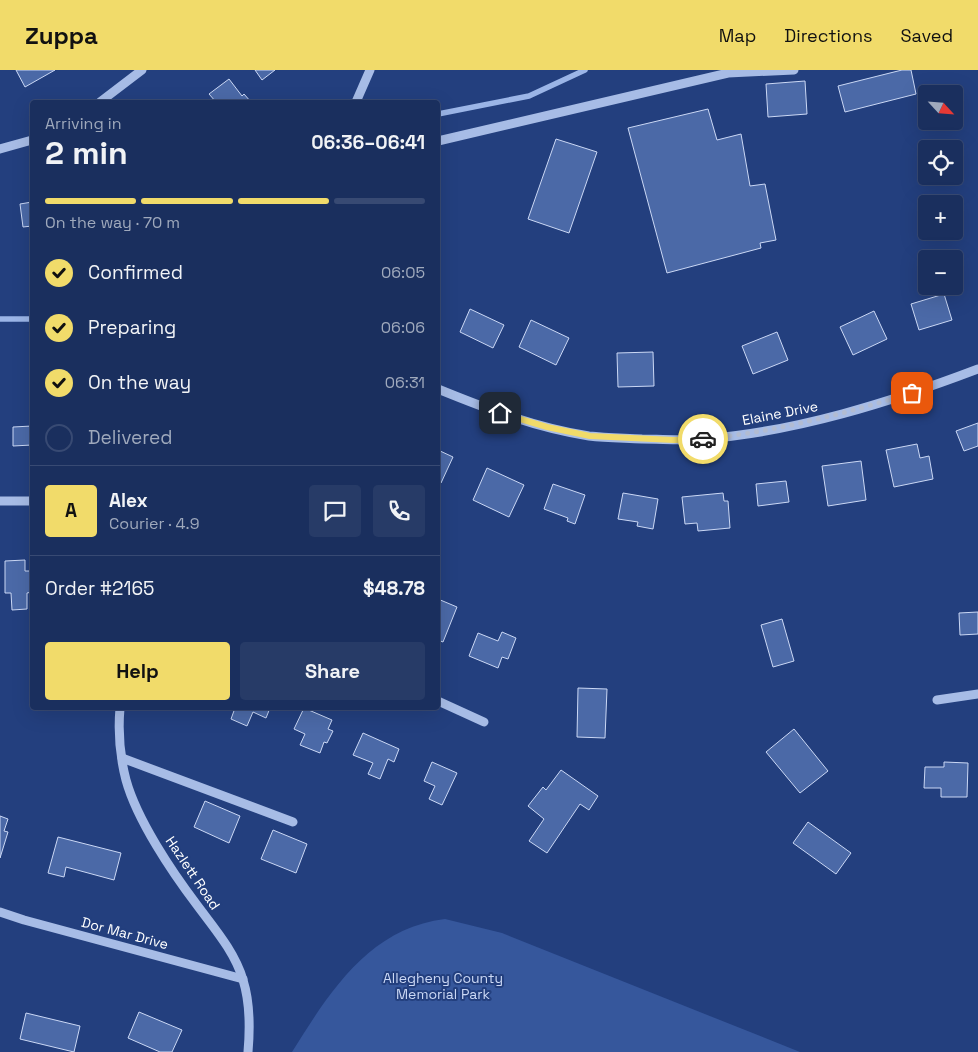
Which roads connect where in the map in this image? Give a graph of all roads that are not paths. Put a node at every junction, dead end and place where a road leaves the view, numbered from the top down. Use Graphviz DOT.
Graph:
graph roads {
  1 [pos="142,70"];
  2 [pos="370,70"];
  3 [pos="794,70"];
  4 [pos="103,100"];
  5 [pos="357,100"];
  6 [pos="30,141"];
  7 [pos="440,141"];
  8 [pos="0,149"];
  9 [pos="978,369"];
  10 [pos="440,390"];
  11 [pos="30,501"];
  12 [pos="0,502"];
  13 [pos="978,694"];
  14 [pos="937,700"];
  15 [pos="440,702"];
  16 [pos="120,710"];
  17 [pos="484,722"];
  18 [pos="122,758"];
  19 [pos="293,822"];
  20 [pos="0,912"];
  21 [pos="243,979"];
  22 [pos="248,1052"];
  1 -- 4 [label="street"];
  2 -- 5 [label="street"];
  3 -- 7 [label="street"];
  6 -- 8 [label="street"];
  9 -- 10 [label="street, Elaine Drive"];
  11 -- 12 [label="street"];
  13 -- 14 [label="street"];
  15 -- 17 [label="street"];
  16 -- 18 [label="street, Hazlett Road"];
  18 -- 19 [label="street"];
  18 -- 21 [label="street, Hazlett Road"];
  20 -- 21 [label="street, Dor Mar Drive"];
  21 -- 22 [label="street, Hazlett Road"];
}
